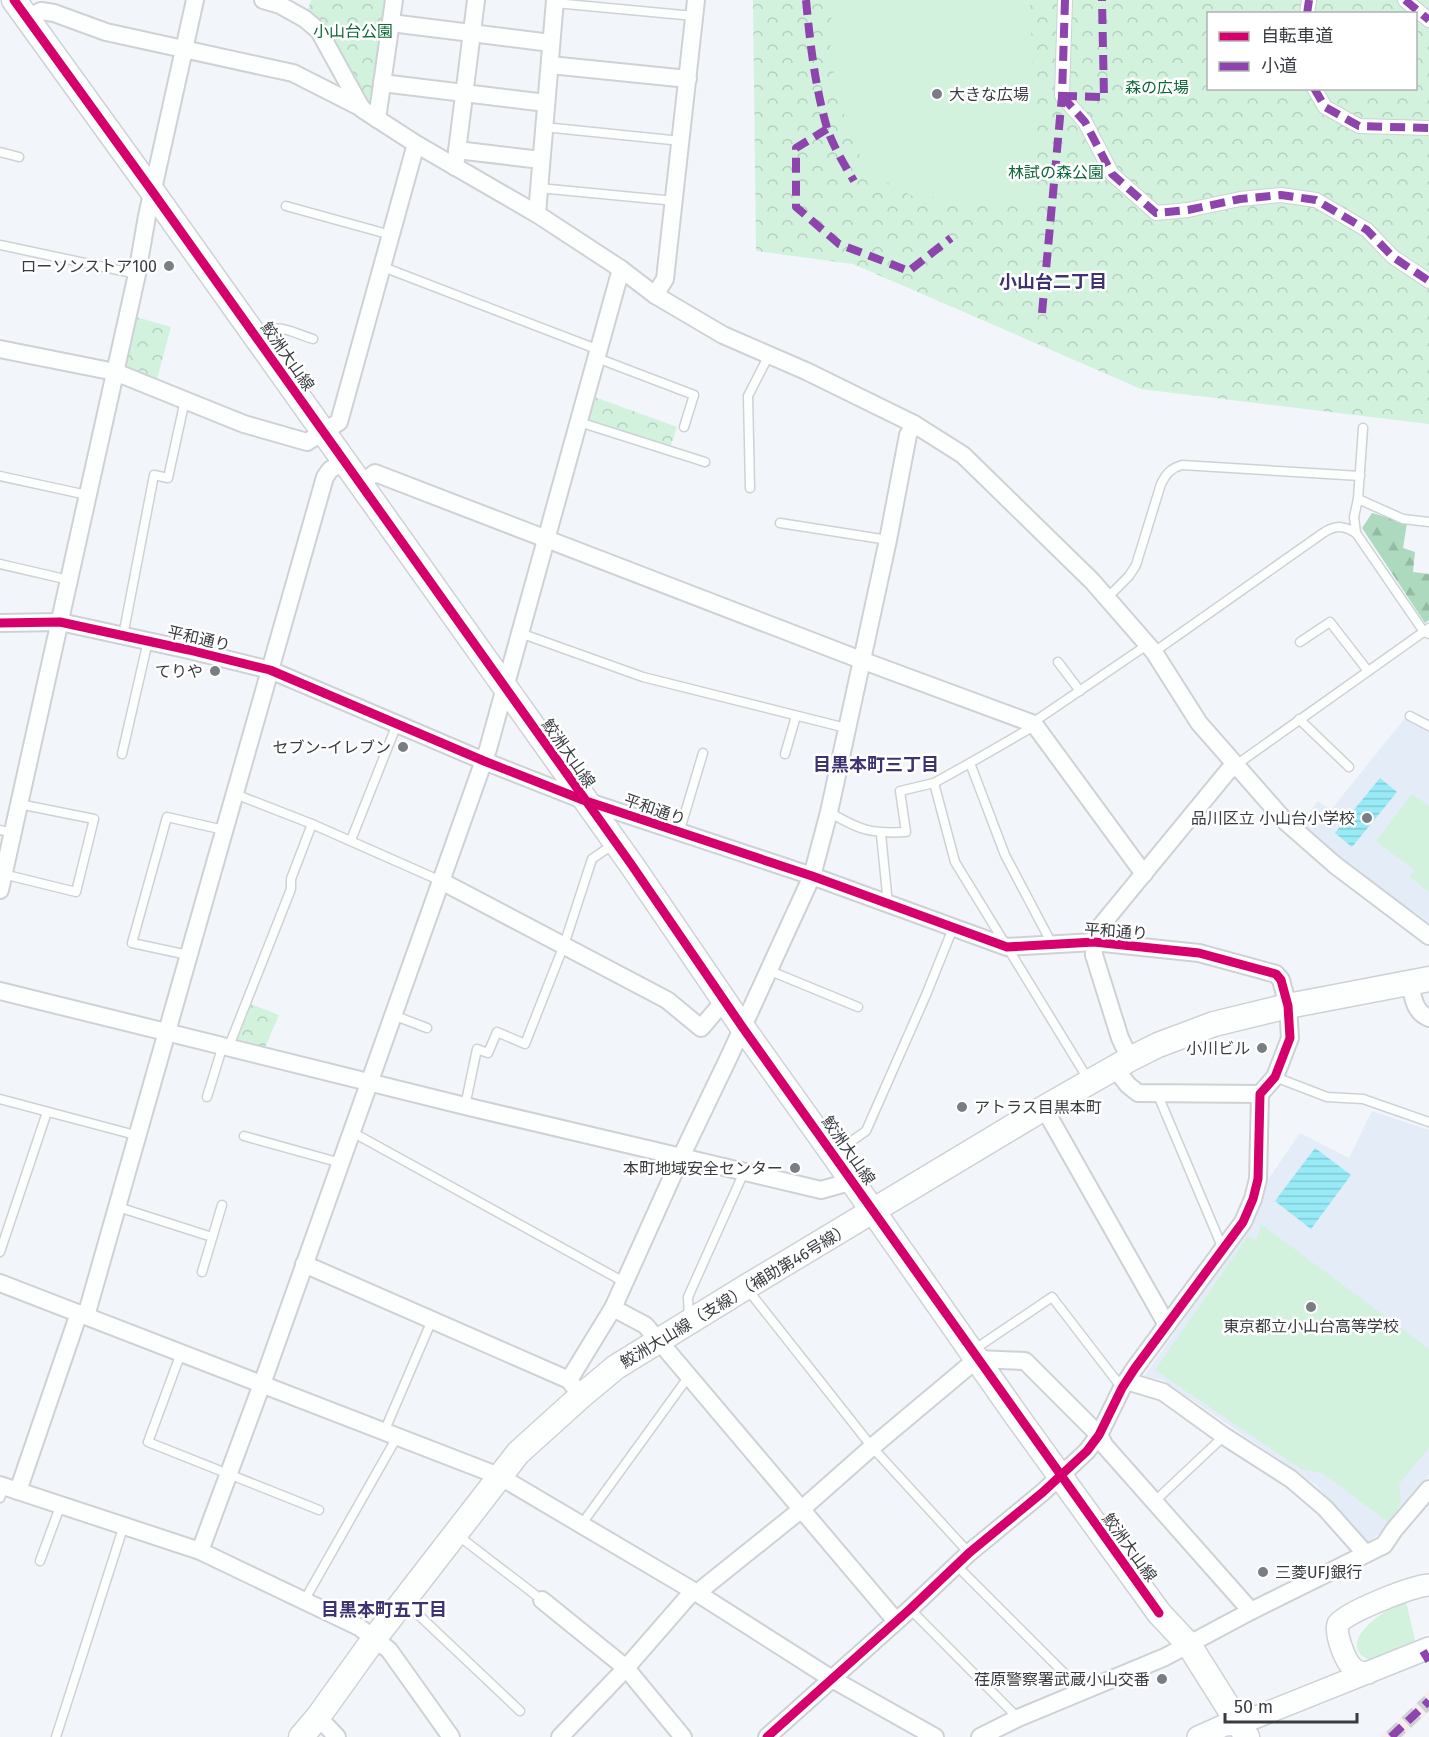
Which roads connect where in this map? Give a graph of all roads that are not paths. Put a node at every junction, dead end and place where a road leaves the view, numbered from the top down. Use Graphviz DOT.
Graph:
graph roads {
  1 [pos="195,0"];
  2 [pos="262,0"];
  3 [pos="394,0"];
  4 [pos="476,0"];
  5 [pos="1065,0"];
  6 [pos="1405,0"];
  7 [pos="555,2"];
  8 [pos="283,3"];
  9 [pos="695,8"];
  10 [pos="20,9"];
  11 [pos="1429,20"];
  12 [pos="391,23"];
  13 [pos="473,33"];
  14 [pos="552,43"];
  15 [pos="184,50"];
  16 [pos="550,65"];
  17 [pos="688,79"];
  18 [pos="382,83"];
  19 [pos="1315,90"];
  20 [pos="465,93"];
  21 [pos="546,102"];
  22 [pos="363,109"];
  23 [pos="377,118"];
  24 [pos="544,127"];
  25 [pos="1429,128"];
  26 [pos="681,141"];
  27 [pos="416,144"];
  28 [pos="0,152"];
  29 [pos="19,157"];
  30 [pos="456,159"];
  31 [pos="542,160"];
  32 [pos="539,188"];
  33 [pos="152,191"];
  34 [pos="675,201"];
  35 [pos="286,206"];
  36 [pos="537,213"];
  37 [pos="392,235"];
  38 [pos="0,245"];
  39 [pos="383,267"];
  40 [pos="621,269"];
  41 [pos="137,274"];
  42 [pos="1429,282"];
  43 [pos="655,295"];
  44 [pos="256,336"];
  45 [pos="313,339"];
  46 [pos="0,349"];
  47 [pos="598,354"];
  48 [pos="769,355"];
  49 [pos="115,372"];
  50 [pos="186,400"];
  51 [pos="579,422"];
  52 [pos="914,424"];
  53 [pos="684,427"];
  54 [pos="1363,428"];
  55 [pos="324,432"];
  56 [pos="344,460"];
  57 [pos="705,462"];
  58 [pos="0,476"];
  59 [pos="1360,476"];
  60 [pos="360,484"];
  61 [pos="750,488"];
  62 [pos="87,495"];
  63 [pos="1358,499"];
  64 [pos="1429,522"];
  65 [pos="780,523"];
  66 [pos="1356,533"];
  67 [pos="548,539"];
  68 [pos="888,540"];
  69 [pos="0,564"];
  70 [pos="69,580"];
  71 [pos="1107,597"];
  72 [pos="60,622"];
  73 [pos="0,623"];
  74 [pos="1427,631"];
  75 [pos="520,633"];
  76 [pos="123,636"];
  77 [pos="148,641"];
  78 [pos="1300,642"];
  79 [pos="1150,648"];
  80 [pos="861,660"];
  81 [pos="1058,662"];
  82 [pos="270,670"];
  83 [pos="1368,671"];
  84 [pos="504,688"];
  85 [pos="1080,691"];
  86 [pos="796,716"];
  87 [pos="1410,716"];
  88 [pos="1299,719"];
  89 [pos="397,724"];
  90 [pos="1034,724"];
  91 [pos="1429,726"];
  92 [pos="846,728"];
  93 [pos="703,753"];
  94 [pos="122,754"];
  95 [pos="785,754"];
  96 [pos="484,761"];
  97 [pos="970,763"];
  98 [pos="1236,765"];
  99 [pos="1349,767"];
  100 [pos="934,783"];
  101 [pos="235,794"];
  102 [pos="583,800"];
  103 [pos="19,804"];
  104 [pos="829,812"];
  105 [pos="312,824"];
  106 [pos="224,830"];
  107 [pos="6,832"];
  108 [pos="679,833"];
  109 [pos="881,834"];
  110 [pos="351,840"];
  111 [pos="616,843"];
  112 [pos="1144,874"];
  113 [pos="812,876"];
  114 [pos="441,881"];
  115 [pos="2,882"];
  116 [pos="888,904"];
  117 [pos="953,928"];
  118 [pos="1429,936"];
  119 [pos="1094,942"];
  120 [pos="1052,944"];
  121 [pos="564,945"];
  122 [pos="1007,947"];
  123 [pos="188,956"];
  124 [pos="768,970"];
  125 [pos="1419,981"];
  126 [pos="0,991"];
  127 [pos="724,1001"];
  128 [pos="1288,1006"];
  129 [pos="858,1007"];
  130 [pos="393,1015"];
  131 [pos="1429,1018"];
  132 [pos="428,1028"];
  133 [pos="743,1028"];
  134 [pos="167,1031"];
  135 [pos="226,1045"];
  136 [pos="1122,1063"];
  137 [pos="1275,1077"];
  138 [pos="370,1081"];
  139 [pos="1089,1082"];
  140 [pos="1157,1093"];
  141 [pos="1260,1094"];
  142 [pos="207,1097"];
  143 [pos="0,1098"];
  144 [pos="465,1106"];
  145 [pos="1044,1108"];
  146 [pos="47,1112"];
  147 [pos="1429,1122"];
  148 [pos="352,1132"];
  149 [pos="139,1136"];
  150 [pos="244,1136"];
  151 [pos="833,1154"];
  152 [pos="681,1157"];
  153 [pos="341,1163"];
  154 [pos="744,1172"];
  155 [pos="853,1181"];
  156 [pos="222,1205"];
  157 [pos="118,1207"];
  158 [pos="873,1211"];
  159 [pos="212,1237"];
  160 [pos="1223,1249"];
  161 [pos="0,1252"];
  162 [pos="304,1264"];
  163 [pos="202,1272"];
  164 [pos="624,1282"];
  165 [pos="0,1283"];
  166 [pos="746,1287"];
  167 [pos="613,1308"];
  168 [pos="83,1315"];
  169 [pos="432,1320"];
  170 [pos="689,1322"];
  171 [pos="1167,1325"];
  172 [pos="660,1341"];
  173 [pos="181,1353"];
  174 [pos="974,1355"];
  175 [pos="690,1376"];
  176 [pos="262,1384"];
  177 [pos="1124,1385"];
  178 [pos="575,1388"];
  179 [pos="391,1434"];
  180 [pos="1099,1435"];
  181 [pos="1224,1436"];
  182 [pos="872,1447"];
  183 [pos="229,1475"];
  184 [pos="500,1476"];
  185 [pos="1052,1484"];
  186 [pos="1429,1489"];
  187 [pos="6,1490"];
  188 [pos="1155,1501"];
  189 [pos="61,1504"];
  190 [pos="802,1508"];
  191 [pos="319,1510"];
  192 [pos="124,1525"];
  193 [pos="581,1525"];
  194 [pos="456,1534"];
  195 [pos="200,1551"];
  196 [pos="969,1553"];
  197 [pos="1365,1553"];
  198 [pos="40,1561"];
  199 [pos="956,1565"];
  200 [pos="1429,1585"];
  201 [pos="695,1592"];
  202 [pos="542,1600"];
  203 [pos="304,1601"];
  204 [pos="403,1601"];
  205 [pos="910,1609"];
  206 [pos="1251,1611"];
  207 [pos="896,1621"];
  208 [pos="374,1639"];
  209 [pos="1183,1648"];
  210 [pos="1429,1648"];
  211 [pos="1345,1653"];
  212 [pos="626,1668"];
  213 [pos="1368,1672"];
  214 [pos="832,1679"];
  215 [pos="1084,1692"];
  216 [pos="520,1711"];
  217 [pos="318,1717"];
  218 [pos="1018,1718"];
  219 [pos="1235,1727"];
  220 [pos="56,1737"];
  221 [pos="301,1737"];
  222 [pos="337,1737"];
  223 [pos="451,1737"];
  224 [pos="561,1737"];
  225 [pos="683,1737"];
  226 [pos="767,1737"];
  227 [pos="935,1737"];
  228 [pos="980,1737"];
  229 [pos="1198,1737"];
  1 -- 15 [label="street"];
  2 -- 8 [label="street"];
  3 -- 12 [label="street"];
  4 -- 13 [label="street"];
  5 -- 42 [label="street"];
  6 -- 11 [label="street"];
  7 -- 9 [label="lane"];
  7 -- 14 [label="street"];
  8 -- 22 [label="street"];
  9 -- 17 [label="street"];
  10 -- 15 [label="street"];
  10 -- 33 [label="main road, 鮫洲大山線"];
  12 -- 13 [label="street"];
  12 -- 18 [label="street"];
  13 -- 14 [label="street"];
  13 -- 20 [label="street"];
  14 -- 16 [label="street"];
  15 -- 22 [label="street"];
  15 -- 33 [label="street"];
  16 -- 17 [label="street"];
  16 -- 21 [label="street"];
  17 -- 26 [label="street"];
  18 -- 20 [label="street"];
  18 -- 23 [label="street"];
  19 -- 25 [label="street"];
  20 -- 21 [label="street"];
  20 -- 30 [label="street"];
  21 -- 24 [label="street"];
  22 -- 23 [label="street"];
  23 -- 27 [label="street"];
  24 -- 26 [label="lane"];
  24 -- 31 [label="street"];
  26 -- 34 [label="street"];
  27 -- 30 [label="street"];
  27 -- 37 [label="street"];
  28 -- 29 [label="lane"];
  30 -- 31 [label="street"];
  30 -- 36 [label="street"];
  31 -- 32 [label="street"];
  32 -- 34 [label="lane"];
  32 -- 36 [label="street"];
  33 -- 41 [label="street"];
  33 -- 44 [label="main road, 鮫洲大山線"];
  34 -- 43 [label="street"];
  35 -- 37 [label="lane"];
  36 -- 40 [label="street"];
  37 -- 39 [label="street"];
  38 -- 41 [label="lane"];
  39 -- 47 [label="lane"];
  39 -- 55 [label="street"];
  40 -- 43 [label="street"];
  40 -- 47 [label="street"];
  41 -- 49 [label="street"];
  43 -- 48 [label="street"];
  44 -- 45 [label="lane"];
  44 -- 55 [label="main road, 鮫洲大山線"];
  46 -- 49 [label="street"];
  47 -- 51 [label="street"];
  47 -- 53 [label="lane"];
  48 -- 52 [label="street"];
  48 -- 61 [label="lane"];
  49 -- 50 [label="street"];
  49 -- 62 [label="street"];
  50 -- 55 [label="street"];
  50 -- 76 [label="lane"];
  51 -- 57 [label="lane"];
  51 -- 67 [label="street"];
  52 -- 68 [label="street"];
  52 -- 71 [label="street"];
  54 -- 59 [label="lane"];
  55 -- 56 [label="main road, 鮫洲大山線"];
  56 -- 60 [label="main road, 鮫洲大山線"];
  56 -- 82 [label="street"];
  58 -- 62 [label="lane"];
  59 -- 63 [label="lane"];
  59 -- 71 [label="lane"];
  60 -- 67 [label="street"];
  60 -- 84 [label="main road, 鮫洲大山線"];
  62 -- 70 [label="street"];
  63 -- 64 [label="lane"];
  63 -- 66 [label="lane"];
  65 -- 68 [label="lane"];
  66 -- 74 [label="lane"];
  66 -- 79 [label="lane"];
  67 -- 75 [label="street"];
  67 -- 80 [label="street"];
  68 -- 80 [label="street"];
  69 -- 70 [label="lane"];
  70 -- 72 [label="street"];
  71 -- 79 [label="street"];
  72 -- 73 [label="street, 平和通り"];
  72 -- 76 [label="street, 平和通り"];
  72 -- 103 [label="street"];
  74 -- 83 [label="lane"];
  75 -- 84 [label="street"];
  75 -- 86 [label="lane"];
  76 -- 77 [label="street, 平和通り"];
  77 -- 82 [label="street, 平和通り"];
  77 -- 94 [label="lane"];
  78 -- 83 [label="lane"];
  79 -- 85 [label="lane"];
  79 -- 98 [label="street"];
  80 -- 90 [label="street"];
  80 -- 92 [label="street"];
  81 -- 85 [label="lane"];
  82 -- 89 [label="street, 平和通り"];
  82 -- 101 [label="street"];
  83 -- 88 [label="lane"];
  84 -- 96 [label="street"];
  84 -- 102 [label="main road, 鮫洲大山線"];
  85 -- 90 [label="lane"];
  86 -- 92 [label="lane"];
  86 -- 95 [label="lane"];
  87 -- 91 [label="lane"];
  88 -- 98 [label="lane"];
  88 -- 99 [label="lane"];
  89 -- 96 [label="street, 平和通り"];
  89 -- 110 [label="lane"];
  90 -- 97 [label="lane"];
  90 -- 112 [label="street"];
  92 -- 104 [label="street"];
  93 -- 108 [label="lane"];
  96 -- 102 [label="street, 平和通り"];
  96 -- 114 [label="street"];
  97 -- 100 [label="lane"];
  97 -- 120 [label="lane"];
  98 -- 112 [label="street"];
  98 -- 118 [label="street"];
  100 -- 109 [label="lane"];
  100 -- 122 [label="lane"];
  101 -- 105 [label="lane"];
  101 -- 106 [label="street"];
  102 -- 108 [label="street, 平和通り"];
  102 -- 111 [label="main road, 鮫洲大山線"];
  103 -- 107 [label="street"];
  103 -- 115 [label="lane"];
  104 -- 109 [label="lane"];
  104 -- 113 [label="street"];
  105 -- 110 [label="lane"];
  105 -- 135 [label="lane"];
  106 -- 123 [label="street"];
  106 -- 123 [label="lane"];
  107 -- 115 [label="street"];
  108 -- 113 [label="street, 平和通り"];
  109 -- 116 [label="lane"];
  110 -- 114 [label="lane"];
  111 -- 121 [label="lane"];
  111 -- 127 [label="main road, 鮫洲大山線"];
  112 -- 119 [label="street"];
  113 -- 116 [label="street, 平和通り"];
  113 -- 124 [label="street"];
  114 -- 121 [label="street"];
  114 -- 130 [label="street"];
  116 -- 117 [label="street, 平和通り"];
  117 -- 122 [label="street, 平和通り"];
  117 -- 151 [label="lane"];
  119 -- 120 [label="street, 平和通り"];
  119 -- 128 [label="street, 平和通り"];
  119 -- 136 [label="street"];
  120 -- 122 [label="street, 平和通り"];
  121 -- 127 [label="street"];
  121 -- 144 [label="lane"];
  122 -- 139 [label="lane"];
  123 -- 134 [label="street"];
  124 -- 129 [label="lane"];
  124 -- 133 [label="street"];
  125 -- 128 [label="main road, 鮫洲大山線（支線）（補助第46号線）"];
  125 -- 131 [label="street"];
  126 -- 134 [label="street"];
  127 -- 133 [label="main road, 鮫洲大山線"];
  128 -- 136 [label="main road, 鮫洲大山線（支線）（補助第46号線）"];
  128 -- 137 [label="street, 平和通り"];
  130 -- 132 [label="lane"];
  130 -- 138 [label="street"];
  133 -- 151 [label="main road, 鮫洲大山線"];
  133 -- 152 [label="street"];
  134 -- 135 [label="street"];
  134 -- 149 [label="street"];
  135 -- 138 [label="street"];
  135 -- 142 [label="lane"];
  136 -- 139 [label="main road, 鮫洲大山線（支線）（補助第46号線）"];
  136 -- 140 [label="street"];
  137 -- 141 [label="street"];
  137 -- 147 [label="lane"];
  138 -- 144 [label="street"];
  138 -- 148 [label="street"];
  139 -- 145 [label="main road, 鮫洲大山線（支線）（補助第46号線）"];
  140 -- 141 [label="street"];
  140 -- 160 [label="lane"];
  141 -- 160 [label="street"];
  143 -- 146 [label="lane"];
  144 -- 152 [label="street"];
  145 -- 158 [label="main road, 鮫洲大山線（支線）（補助第46号線）"];
  145 -- 171 [label="street"];
  146 -- 149 [label="lane"];
  146 -- 161 [label="lane"];
  148 -- 153 [label="street"];
  148 -- 164 [label="lane"];
  149 -- 157 [label="street"];
  150 -- 153 [label="lane"];
  151 -- 155 [label="main road, 鮫洲大山線"];
  152 -- 154 [label="street"];
  152 -- 164 [label="street"];
  153 -- 162 [label="street"];
  154 -- 155 [label="street"];
  154 -- 170 [label="lane"];
  155 -- 158 [label="main road, 鮫洲大山線"];
  156 -- 159 [label="lane"];
  157 -- 159 [label="lane"];
  157 -- 168 [label="street"];
  158 -- 166 [label="main road, 鮫洲大山線（支線）（補助第46号線）"];
  158 -- 174 [label="main road, 鮫洲大山線"];
  159 -- 163 [label="lane"];
  160 -- 171 [label="street"];
  162 -- 169 [label="street"];
  162 -- 176 [label="street"];
  164 -- 167 [label="street"];
  165 -- 168 [label="street"];
  166 -- 170 [label="main road, 鮫洲大山線（支線）（補助第46号線）"];
  166 -- 182 [label="lane"];
  167 -- 172 [label="street"];
  167 -- 178 [label="street"];
  168 -- 173 [label="street"];
  168 -- 187 [label="street"];
  169 -- 178 [label="street"];
  169 -- 179 [label="lane"];
  170 -- 172 [label="main road, 鮫洲大山線（支線）（補助第46号線）"];
  171 -- 177 [label="street"];
  172 -- 175 [label="street"];
  172 -- 178 [label="main road, 鮫洲大山線（支線）（補助第46号線）"];
  173 -- 176 [label="street"];
  173 -- 183 [label="lane"];
  174 -- 177 [label="lane"];
  174 -- 180 [label="street"];
  174 -- 182 [label="street"];
  174 -- 185 [label="main road, 鮫洲大山線"];
  175 -- 190 [label="street"];
  175 -- 193 [label="lane"];
  176 -- 179 [label="street"];
  176 -- 183 [label="street"];
  177 -- 180 [label="street"];
  177 -- 181 [label="street"];
  178 -- 184 [label="main road, 鮫洲大山線（支線）（補助第46号線）"];
  179 -- 184 [label="street"];
  179 -- 203 [label="lane"];
  180 -- 185 [label="street"];
  180 -- 188 [label="street"];
  181 -- 188 [label="lane"];
  181 -- 197 [label="street"];
  182 -- 190 [label="street"];
  182 -- 196 [label="lane"];
  183 -- 191 [label="lane"];
  183 -- 195 [label="street"];
  184 -- 193 [label="street"];
  184 -- 194 [label="main road, 鮫洲大山線（支線）（補助第46号線）"];
  185 -- 196 [label="street"];
  185 -- 209 [label="main road, 鮫洲大山線"];
  186 -- 197 [label="street"];
  187 -- 189 [label="street"];
  188 -- 206 [label="street"];
  189 -- 192 [label="street"];
  189 -- 198 [label="lane"];
  190 -- 201 [label="street"];
  190 -- 207 [label="street"];
  192 -- 195 [label="street"];
  192 -- 220 [label="lane"];
  193 -- 201 [label="street"];
  194 -- 202 [label="lane"];
  194 -- 204 [label="main road, 鮫洲大山線（支線）（補助第46号線）"];
  195 -- 203 [label="street"];
  196 -- 199 [label="street"];
  197 -- 206 [label="street"];
  199 -- 205 [label="street"];
  199 -- 215 [label="lane"];
  200 -- 211 [label="street"];
  201 -- 212 [label="street"];
  201 -- 214 [label="street"];
  202 -- 212 [label="street"];
  203 -- 208 [label="street"];
  204 -- 208 [label="main road, 鮫洲大山線（支線）（補助第46号線）"];
  204 -- 216 [label="lane"];
  205 -- 207 [label="street"];
  205 -- 218 [label="lane"];
  206 -- 209 [label="street"];
  207 -- 214 [label="street"];
  208 -- 217 [label="main road, 鮫洲大山線（支線）（補助第46号線）"];
  208 -- 223 [label="street"];
  209 -- 215 [label="street"];
  209 -- 219 [label="main road, 鮫洲大山線"];
  210 -- 213 [label="street"];
  211 -- 213 [label="street"];
  211 -- 219 [label="street"];
  212 -- 224 [label="street"];
  212 -- 225 [label="street"];
  213 -- 219 [label="street"];
  214 -- 226 [label="street"];
  214 -- 227 [label="street"];
  215 -- 218 [label="street"];
  217 -- 221 [label="main road, 鮫洲大山線（支線）（補助第46号線）"];
  217 -- 222 [label="street"];
  218 -- 228 [label="street"];
  219 -- 229 [label="street"];
}
